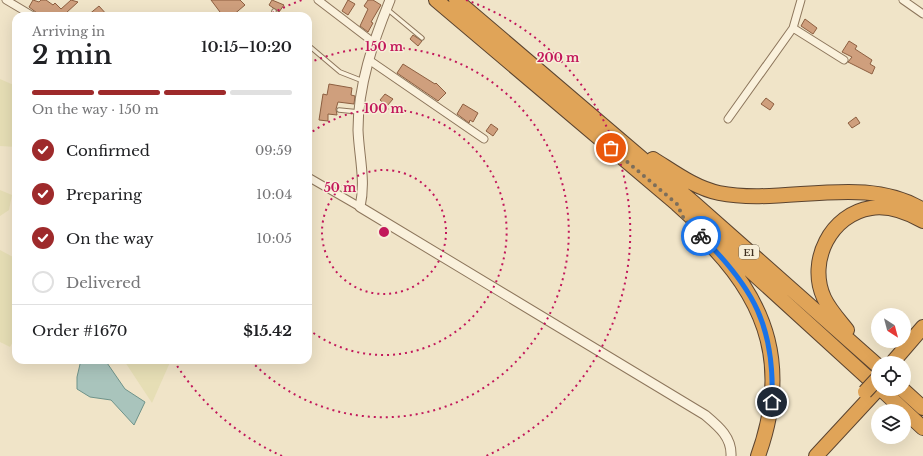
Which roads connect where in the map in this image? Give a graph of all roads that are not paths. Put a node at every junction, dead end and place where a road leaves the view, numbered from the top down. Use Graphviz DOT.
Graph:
graph roads {
  1 [pos="6,0"];
  2 [pos="318,0"];
  3 [pos="436,0"];
  4 [pos="456,0"];
  5 [pos="801,0"];
  6 [pos="903,0"];
  7 [pos="388,4"];
  8 [pos="26,12"];
  9 [pos="923,14"];
  10 [pos="793,28"];
  11 [pos="422,38"];
  12 [pos="373,42"];
  13 [pos="312,48"];
  14 [pos="369,60"];
  15 [pos="844,60"];
  16 [pos="364,81"];
  17 [pos="339,110"];
  18 [pos="360,113"];
  19 [pos="728,119"];
  20 [pos="484,138"];
  21 [pos="628,147"];
  22 [pos="312,179"];
  23 [pos="677,204"];
  24 [pos="360,207"];
  25 [pos="923,210"];
  26 [pos="923,221"];
  27 [pos="923,327"];
  28 [pos="923,339"];
  29 [pos="903,356"];
  30 [pos="904,356"];
  31 [pos="871,358"];
  32 [pos="871,359"];
  33 [pos="871,387"];
  34 [pos="871,395"];
  35 [pos="871,395"];
  36 [pos="881,396"];
  37 [pos="910,396"];
  38 [pos="923,408"];
  39 [pos="923,428"];
  40 [pos="730,456"];
  41 [pos="758,456"];
  42 [pos="806,456"];
  43 [pos="816,456"];
  1 -- 8 [label="street"];
  2 -- 12 [label="street"];
  3 -- 23 [label="highway, E1"];
  4 -- 21 [label="highway, E1"];
  5 -- 10 [label="street"];
  6 -- 9 [label="street"];
  7 -- 11 [label="lane"];
  7 -- 12 [label="street"];
  10 -- 15 [label="street"];
  10 -- 19 [label="street"];
  12 -- 14 [label="street"];
  13 -- 16 [label="lane"];
  14 -- 16 [label="street"];
  14 -- 20 [label="street"];
  16 -- 18 [label="street"];
  17 -- 18 [label="lane"];
  18 -- 24 [label="street"];
  21 -- 25 [label="highway"];
  21 -- 32 [label="highway, E1"];
  22 -- 24 [label="street"];
  23 -- 33 [label="highway, E1"];
  23 -- 41 [label="highway"];
  24 -- 40 [label="street"];
  26 -- 31 [label="highway"];
  27 -- 29 [label="highway"];
  28 -- 30 [label="highway"];
  34 -- 42 [label="highway"];
  35 -- 43 [label="highway"];
  36 -- 39 [label="highway, E1"];
  37 -- 38 [label="highway"];
}
